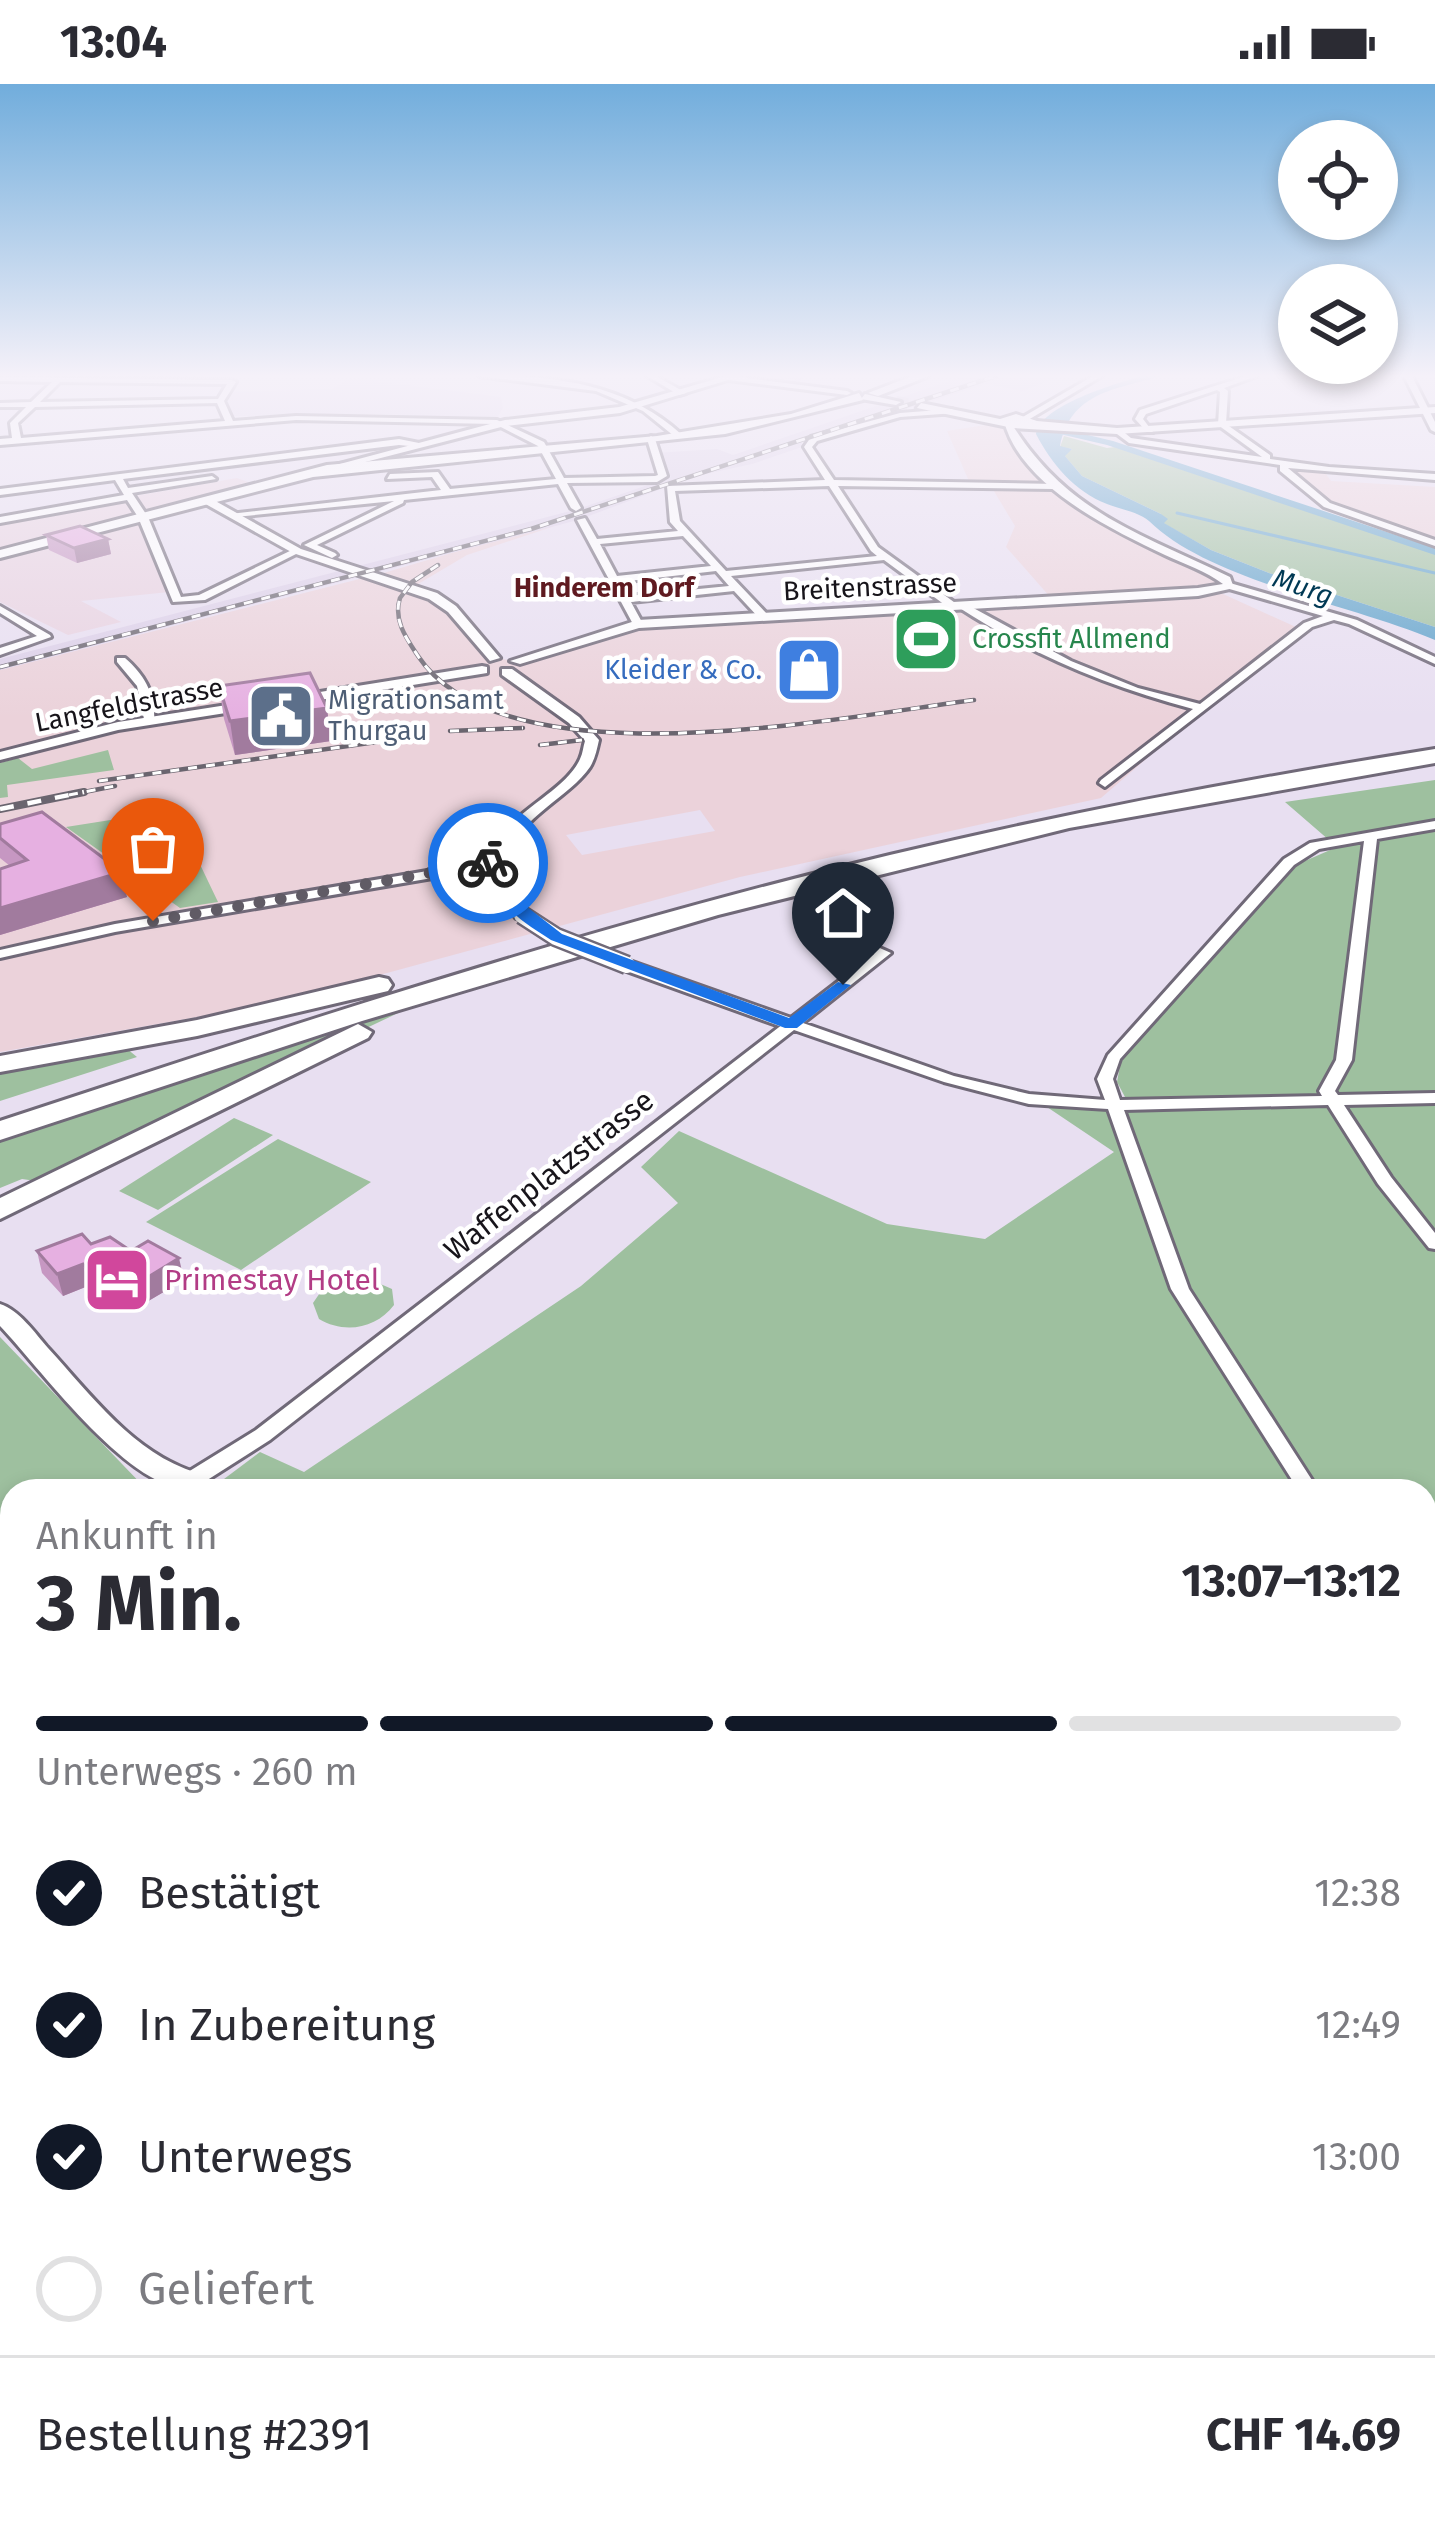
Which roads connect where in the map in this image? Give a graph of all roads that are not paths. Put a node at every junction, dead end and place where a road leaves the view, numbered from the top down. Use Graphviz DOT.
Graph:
graph roads {
  1 [pos="124,490"];
  2 [pos="146,490"];
  3 [pos="243,490"];
  4 [pos="463,490"];
  5 [pos="565,490"];
  6 [pos="670,490"];
  7 [pos="835,490"];
  8 [pos="1062,490"];
  9 [pos="1308,490"];
  10 [pos="447,492"];
  11 [pos="126,494"];
  12 [pos="406,496"];
  13 [pos="206,500"];
  14 [pos="576,508"];
  15 [pos="235,514"];
  16 [pos="143,517"];
  17 [pos="0,520"];
  18 [pos="582,520"];
  19 [pos="683,533"];
  20 [pos="596,542"];
  21 [pos="1435,542"];
  22 [pos="297,551"];
  23 [pos="0,554"];
  24 [pos="332,556"];
  25 [pos="882,558"];
  26 [pos="721,571"];
  27 [pos="616,580"];
  28 [pos="1230,586"];
  29 [pos="738,588"];
  30 [pos="627,599"];
  31 [pos="958,606"];
  32 [pos="0,609"];
  33 [pos="764,616"];
  34 [pos="1334,616"];
  35 [pos="638,624"];
  36 [pos="0,652"];
  37 [pos="494,658"];
  38 [pos="121,660"];
  39 [pos="1435,661"];
  40 [pos="512,666"];
  41 [pos="482,670"];
  42 [pos="286,701"];
  43 [pos="267,704"];
  44 [pos="1198,706"];
  45 [pos="150,719"];
  46 [pos="1435,745"];
  47 [pos="0,756"];
  48 [pos="1435,756"];
  49 [pos="1106,783"];
  50 [pos="1435,825"];
  51 [pos="1371,836"];
  52 [pos="498,863"];
  53 [pos="811,907"];
  54 [pos="585,945"];
  55 [pos="0,954"];
  56 [pos="486,959"];
  57 [pos="791,1024"];
  58 [pos="0,1064"];
  59 [pos="1329,1097"];
  60 [pos="1435,1098"];
  61 [pos="1114,1105"];
  62 [pos="0,1114"];
  63 [pos="0,1131"];
  64 [pos="0,1210"];
  65 [pos="1435,1244"];
  66 [pos="0,1296"];
  67 [pos="0,1312"];
  68 [pos="29,1338"];
  69 [pos="170,1479"];
  70 [pos="196,1479"];
  71 [pos="1301,1479"];
  1 -- 11 [label="street"];
  2 -- 11 [label="street"];
  3 -- 13 [label="main road"];
  4 -- 10 [label="street"];
  5 -- 14 [label="street"];
  6 -- 19 [label="street"];
  7 -- 25 [label="street"];
  8 -- 28 [label="street"];
  9 -- 21 [label="street"];
  10 -- 12 [label="street"];
  11 -- 16 [label="street"];
  11 -- 17 [label="street"];
  12 -- 15 [label="street"];
  12 -- 24 [label="street"];
  13 -- 15 [label="street"];
  13 -- 16 [label="main road"];
  15 -- 22 [label="street"];
  16 -- 22 [label="street"];
  16 -- 23 [label="main road"];
  18 -- 20 [label="street"];
  19 -- 20 [label="street"];
  19 -- 26 [label="street"];
  20 -- 27 [label="street"];
  22 -- 37 [label="street"];
  25 -- 26 [label="street"];
  25 -- 31 [label="street"];
  26 -- 27 [label="street"];
  26 -- 29 [label="street"];
  27 -- 30 [label="street"];
  28 -- 31 [label="street, Breitenstrasse"];
  28 -- 34 [label="street"];
  29 -- 30 [label="street"];
  29 -- 33 [label="street"];
  30 -- 35 [label="street"];
  31 -- 33 [label="street, Breitenstrasse"];
  31 -- 44 [label="street"];
  32 -- 36 [label="street"];
  33 -- 35 [label="street, Breitenstrasse"];
  34 -- 39 [label="street"];
  34 -- 44 [label="street"];
  35 -- 40 [label="street, Breitenstrasse"];
  37 -- 40 [label="street"];
  37 -- 41 [label="street"];
  38 -- 45 [label="street"];
  40 -- 41 [label="street"];
  40 -- 52 [label="street"];
  41 -- 42 [label="street"];
  43 -- 45 [label="street, Langfeldstrasse"];
  44 -- 49 [label="street"];
  45 -- 47 [label="street, Langfeldstrasse"];
  46 -- 56 [label="highway"];
  48 -- 54 [label="highway"];
  50 -- 51 [label="street"];
  51 -- 59 [label="street"];
  51 -- 61 [label="street"];
  52 -- 55 [label="street"];
  52 -- 57 [label="street, bridge"];
  53 -- 57 [label="street, Waffenplatzstrasse"];
  54 -- 63 [label="highway"];
  54 -- 64 [label="highway"];
  56 -- 58 [label="highway"];
  56 -- 62 [label="highway"];
  57 -- 61 [label="street"];
  57 -- 70 [label="street, Waffenplatzstrasse"];
  59 -- 60 [label="street"];
  59 -- 61 [label="street"];
  59 -- 65 [label="street"];
  61 -- 71 [label="street"];
  66 -- 68 [label="main road"];
  67 -- 68 [label="main road"];
  68 -- 69 [label="main road"];
}
